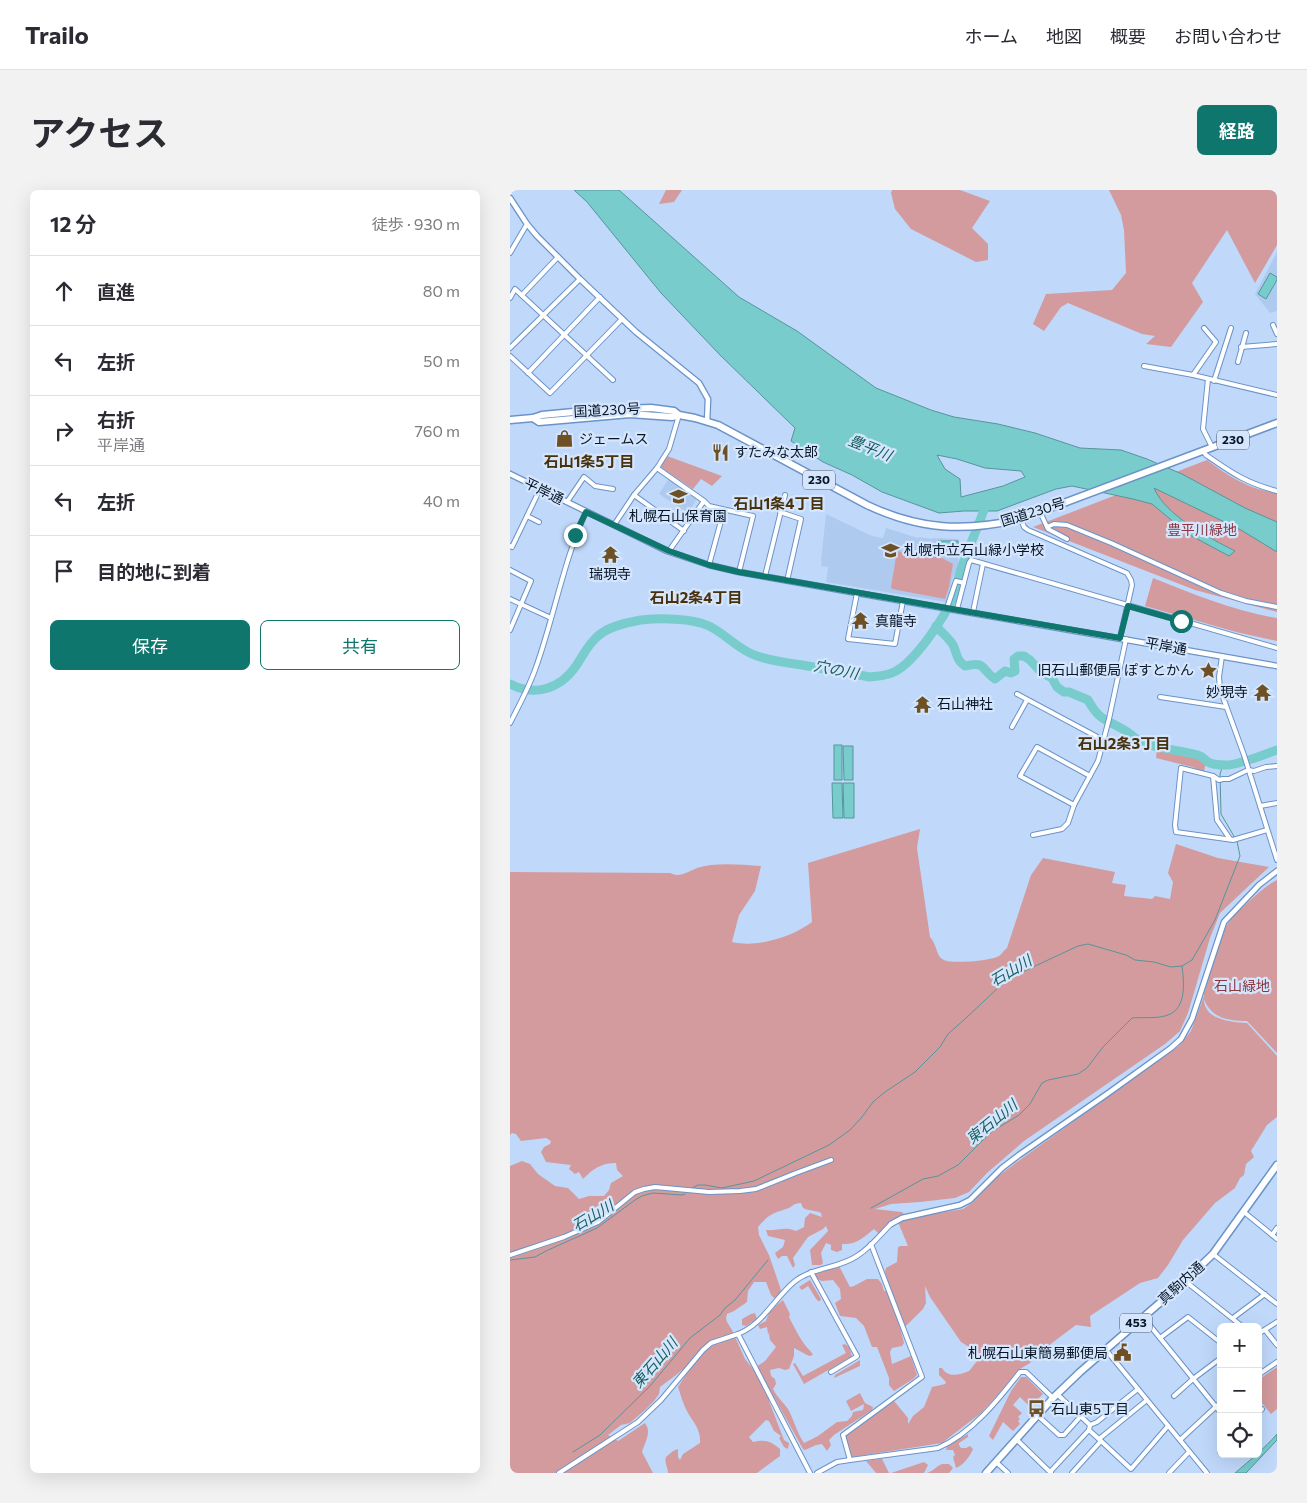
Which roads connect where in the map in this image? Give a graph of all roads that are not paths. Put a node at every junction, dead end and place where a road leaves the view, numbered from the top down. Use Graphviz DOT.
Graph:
graph roads {
  1 [pos="510,198"];
  2 [pos="527,224"];
  3 [pos="510,253"];
  4 [pos="558,257"];
  5 [pos="580,279"];
  6 [pos="522,294"];
  7 [pos="600,297"];
  8 [pos="510,298"];
  9 [pos="543,315"];
  10 [pos="622,319"];
  11 [pos="1273,325"];
  12 [pos="1204,328"];
  13 [pos="1231,328"];
  14 [pos="1246,333"];
  15 [pos="1277,334"];
  16 [pos="564,335"];
  17 [pos="1277,344"];
  18 [pos="1241,347"];
  19 [pos="510,348"];
  20 [pos="510,356"];
  21 [pos="587,356"];
  22 [pos="1238,362"];
  23 [pos="1144,366"];
  24 [pos="528,373"];
  25 [pos="1193,376"];
  26 [pos="1208,379"];
  27 [pos="612,380"];
  28 [pos="1214,381"];
  29 [pos="1277,395"];
  30 [pos="679,415"];
  31 [pos="510,420"];
  32 [pos="707,422"];
  33 [pos="1277,423"];
  34 [pos="1212,447"];
  35 [pos="1203,451"];
  36 [pos="656,468"];
  37 [pos="510,474"];
  38 [pos="540,489"];
  39 [pos="613,489"];
  40 [pos="1277,490"];
  41 [pos="634,495"];
  42 [pos="785,495"];
  43 [pos="704,501"];
  44 [pos="567,502"];
  45 [pos="724,510"];
  46 [pos="586,512"];
  47 [pos="780,512"];
  48 [pos="1042,512"];
  49 [pos="527,516"];
  50 [pos="1021,519"];
  51 [pos="539,522"];
  52 [pos="614,525"];
  53 [pos="1047,527"];
  54 [pos="684,531"];
  55 [pos="1067,539"];
  56 [pos="510,546"];
  57 [pos="669,551"];
  58 [pos="983,564"];
  59 [pos="709,565"];
  60 [pos="510,570"];
  61 [pos="739,572"];
  62 [pos="765,576"];
  63 [pos="787,581"];
  64 [pos="964,584"];
  65 [pos="857,593"];
  66 [pos="510,599"];
  67 [pos="903,601"];
  68 [pos="522,604"];
  69 [pos="1128,606"];
  70 [pos="945,608"];
  71 [pos="1277,608"];
  72 [pos="956,609"];
  73 [pos="973,612"];
  74 [pos="551,618"];
  75 [pos="511,624"];
  76 [pos="510,630"];
  77 [pos="1120,638"];
  78 [pos="1126,639"];
  79 [pos="1277,648"];
  80 [pos="1222,656"];
  81 [pos="1277,666"];
  82 [pos="1017,694"];
  83 [pos="1160,697"];
  84 [pos="1027,700"];
  85 [pos="1226,707"];
  86 [pos="512,716"];
  87 [pos="510,723"];
  88 [pos="1012,727"];
  89 [pos="1103,740"];
  90 [pos="1277,766"];
  91 [pos="1248,768"];
  92 [pos="1090,776"];
  93 [pos="1213,776"];
  94 [pos="1277,803"];
  95 [pos="1074,804"];
  96 [pos="1260,806"];
  97 [pos="1268,830"];
  98 [pos="1034,835"];
  99 [pos="1232,840"];
  100 [pos="1275,850"];
  101 [pos="1277,860"];
  102 [pos="1277,871"];
  103 [pos="831,1160"];
  104 [pos="1277,1165"];
  105 [pos="1244,1212"];
  106 [pos="890,1224"];
  107 [pos="1277,1228"];
  108 [pos="1272,1235"];
  109 [pos="1277,1239"];
  110 [pos="871,1244"];
  111 [pos="1213,1254"];
  112 [pos="510,1255"];
  113 [pos="811,1272"];
  114 [pos="1185,1281"];
  115 [pos="1265,1294"];
  116 [pos="1277,1304"];
  117 [pos="1143,1317"];
  118 [pos="1233,1318"];
  119 [pos="1277,1322"];
  120 [pos="1239,1323"];
  121 [pos="1265,1330"];
  122 [pos="1262,1332"];
  123 [pos="738,1334"];
  124 [pos="1160,1338"];
  125 [pos="1217,1340"];
  126 [pos="1277,1345"];
  127 [pos="1106,1350"];
  128 [pos="1217,1361"];
  129 [pos="1277,1362"];
  130 [pos="831,1372"];
  131 [pos="1262,1372"];
  132 [pos="1193,1379"];
  133 [pos="1138,1389"];
  134 [pos="1055,1396"];
  135 [pos="1174,1396"];
  136 [pos="1147,1400"];
  137 [pos="1215,1406"];
  138 [pos="1217,1408"];
  139 [pos="1037,1416"];
  140 [pos="1080,1416"];
  141 [pos="1168,1426"];
  142 [pos="1089,1427"];
  143 [pos="1016,1439"];
  144 [pos="1100,1440"];
  145 [pos="1180,1440"];
  146 [pos="1189,1452"];
  147 [pos="850,1460"];
  148 [pos="996,1462"];
  149 [pos="1050,1472"];
  150 [pos="559,1473"];
  151 [pos="810,1473"];
  152 [pos="818,1473"];
  153 [pos="986,1473"];
  154 [pos="1008,1473"];
  155 [pos="1072,1473"];
  156 [pos="1169,1473"];
  157 [pos="1207,1473"];
  1 -- 2 [label="street"];
  2 -- 3 [label="street"];
  2 -- 4 [label="street"];
  4 -- 5 [label="street"];
  4 -- 6 [label="street"];
  5 -- 7 [label="street"];
  5 -- 9 [label="street"];
  6 -- 8 [label="street"];
  6 -- 9 [label="street"];
  7 -- 10 [label="street"];
  7 -- 16 [label="street"];
  9 -- 16 [label="street"];
  9 -- 19 [label="street"];
  10 -- 21 [label="street"];
  10 -- 32 [label="street"];
  11 -- 15 [label="street"];
  12 -- 25 [label="street"];
  13 -- 28 [label="street"];
  14 -- 18 [label="street"];
  16 -- 21 [label="street"];
  16 -- 24 [label="street"];
  17 -- 18 [label="street"];
  18 -- 22 [label="street"];
  20 -- 24 [label="street"];
  21 -- 24 [label="street"];
  21 -- 27 [label="street"];
  23 -- 25 [label="street"];
  25 -- 26 [label="street"];
  26 -- 28 [label="street"];
  26 -- 34 [label="street"];
  28 -- 29 [label="street"];
  30 -- 31 [label="highway, 国道230号 / 230"];
  30 -- 32 [label="highway, 国道230号 / 230"];
  30 -- 36 [label="street"];
  32 -- 50 [label="highway, 国道230号 / 230"];
  33 -- 34 [label="highway, 国道230号 / 230"];
  34 -- 35 [label="highway, 国道230号 / 230"];
  35 -- 40 [label="street"];
  35 -- 48 [label="highway, 国道230号 / 230"];
  36 -- 41 [label="street"];
  36 -- 43 [label="street"];
  37 -- 38 [label="street, 平岸通"];
  38 -- 44 [label="street, 平岸通"];
  38 -- 49 [label="street"];
  39 -- 44 [label="street"];
  41 -- 52 [label="street"];
  41 -- 54 [label="street"];
  42 -- 47 [label="street"];
  43 -- 45 [label="street"];
  43 -- 54 [label="street"];
  44 -- 46 [label="street, 平岸通"];
  45 -- 59 [label="street"];
  45 -- 61 [label="street"];
  46 -- 52 [label="street, 平岸通"];
  46 -- 74 [label="street"];
  47 -- 62 [label="street"];
  47 -- 63 [label="street"];
  48 -- 50 [label="highway, 国道230号 / 230"];
  48 -- 53 [label="street"];
  49 -- 51 [label="street"];
  49 -- 56 [label="street"];
  50 -- 69 [label="street"];
  52 -- 57 [label="street, 平岸通"];
  53 -- 55 [label="street"];
  53 -- 71 [label="street"];
  54 -- 57 [label="street"];
  57 -- 59 [label="street, 平岸通"];
  58 -- 64 [label="street"];
  58 -- 69 [label="street"];
  58 -- 73 [label="street"];
  59 -- 61 [label="street, 平岸通"];
  60 -- 68 [label="street"];
  61 -- 62 [label="street, 平岸通"];
  62 -- 63 [label="street, 平岸通"];
  63 -- 65 [label="street, 平岸通"];
  64 -- 70 [label="street"];
  64 -- 72 [label="street"];
  65 -- 67 [label="street, 平岸通"];
  65 -- 67 [label="street"];
  66 -- 68 [label="street"];
  67 -- 70 [label="street, 平岸通"];
  68 -- 74 [label="street"];
  68 -- 75 [label="street"];
  69 -- 77 [label="street"];
  69 -- 79 [label="street"];
  70 -- 72 [label="street, 平岸通"];
  72 -- 73 [label="street, 平岸通"];
  73 -- 77 [label="street, 平岸通"];
  74 -- 86 [label="street"];
  75 -- 76 [label="street"];
  77 -- 78 [label="street, 平岸通"];
  78 -- 80 [label="street, 平岸通"];
  78 -- 89 [label="street"];
  80 -- 81 [label="street, 平岸通"];
  80 -- 85 [label="street"];
  82 -- 84 [label="street"];
  83 -- 85 [label="street"];
  84 -- 88 [label="street"];
  84 -- 89 [label="street"];
  85 -- 91 [label="street"];
  86 -- 87 [label="street"];
  89 -- 92 [label="street"];
  90 -- 91 [label="street"];
  91 -- 93 [label="street"];
  91 -- 96 [label="street"];
  92 -- 95 [label="street"];
  92 -- 95 [label="street"];
  93 -- 99 [label="street"];
  93 -- 99 [label="street"];
  94 -- 96 [label="street"];
  95 -- 98 [label="street"];
  96 -- 97 [label="street"];
  97 -- 99 [label="street"];
  97 -- 100 [label="street"];
  100 -- 101 [label="street"];
  102 -- 106 [label="street"];
  103 -- 112 [label="street"];
  104 -- 105 [label="highway, 真駒内通 / 453"];
  105 -- 108 [label="street"];
  105 -- 111 [label="highway, 真駒内通 / 453"];
  106 -- 110 [label="street"];
  107 -- 108 [label="street"];
  108 -- 109 [label="street"];
  110 -- 113 [label="street"];
  110 -- 147 [label="street"];
  111 -- 114 [label="highway, 真駒内通 / 453"];
  111 -- 115 [label="street"];
  113 -- 123 [label="street"];
  113 -- 130 [label="street"];
  114 -- 117 [label="highway, 真駒内通 / 453"];
  114 -- 118 [label="street"];
  115 -- 116 [label="street"];
  115 -- 118 [label="street"];
  117 -- 124 [label="street"];
  117 -- 127 [label="highway, 真駒内通 / 453"];
  118 -- 120 [label="street"];
  119 -- 121 [label="street"];
  121 -- 122 [label="street"];
  121 -- 126 [label="street"];
  123 -- 150 [label="street"];
  123 -- 151 [label="street"];
  124 -- 125 [label="street"];
  124 -- 132 [label="street"];
  127 -- 133 [label="street"];
  127 -- 134 [label="highway, 真駒内通 / 453"];
  128 -- 132 [label="street"];
  129 -- 131 [label="street"];
  132 -- 135 [label="street"];
  132 -- 137 [label="street"];
  133 -- 136 [label="street"];
  133 -- 142 [label="street"];
  134 -- 139 [label="highway, 真駒内通 / 453"];
  134 -- 140 [label="street"];
  134 -- 147 [label="street"];
  136 -- 141 [label="street"];
  136 -- 144 [label="street"];
  137 -- 138 [label="street"];
  137 -- 145 [label="street"];
  139 -- 140 [label="street"];
  139 -- 143 [label="highway, 真駒内通 / 453"];
  140 -- 142 [label="street"];
  141 -- 144 [label="street"];
  141 -- 145 [label="street"];
  142 -- 144 [label="street"];
  142 -- 149 [label="street"];
  143 -- 148 [label="highway, 真駒内通 / 453"];
  143 -- 149 [label="street"];
  144 -- 155 [label="street"];
  145 -- 146 [label="street"];
  146 -- 156 [label="street"];
  146 -- 157 [label="street"];
  147 -- 152 [label="street"];
  148 -- 153 [label="highway, 真駒内通 / 453"];
  148 -- 154 [label="street"];
}
